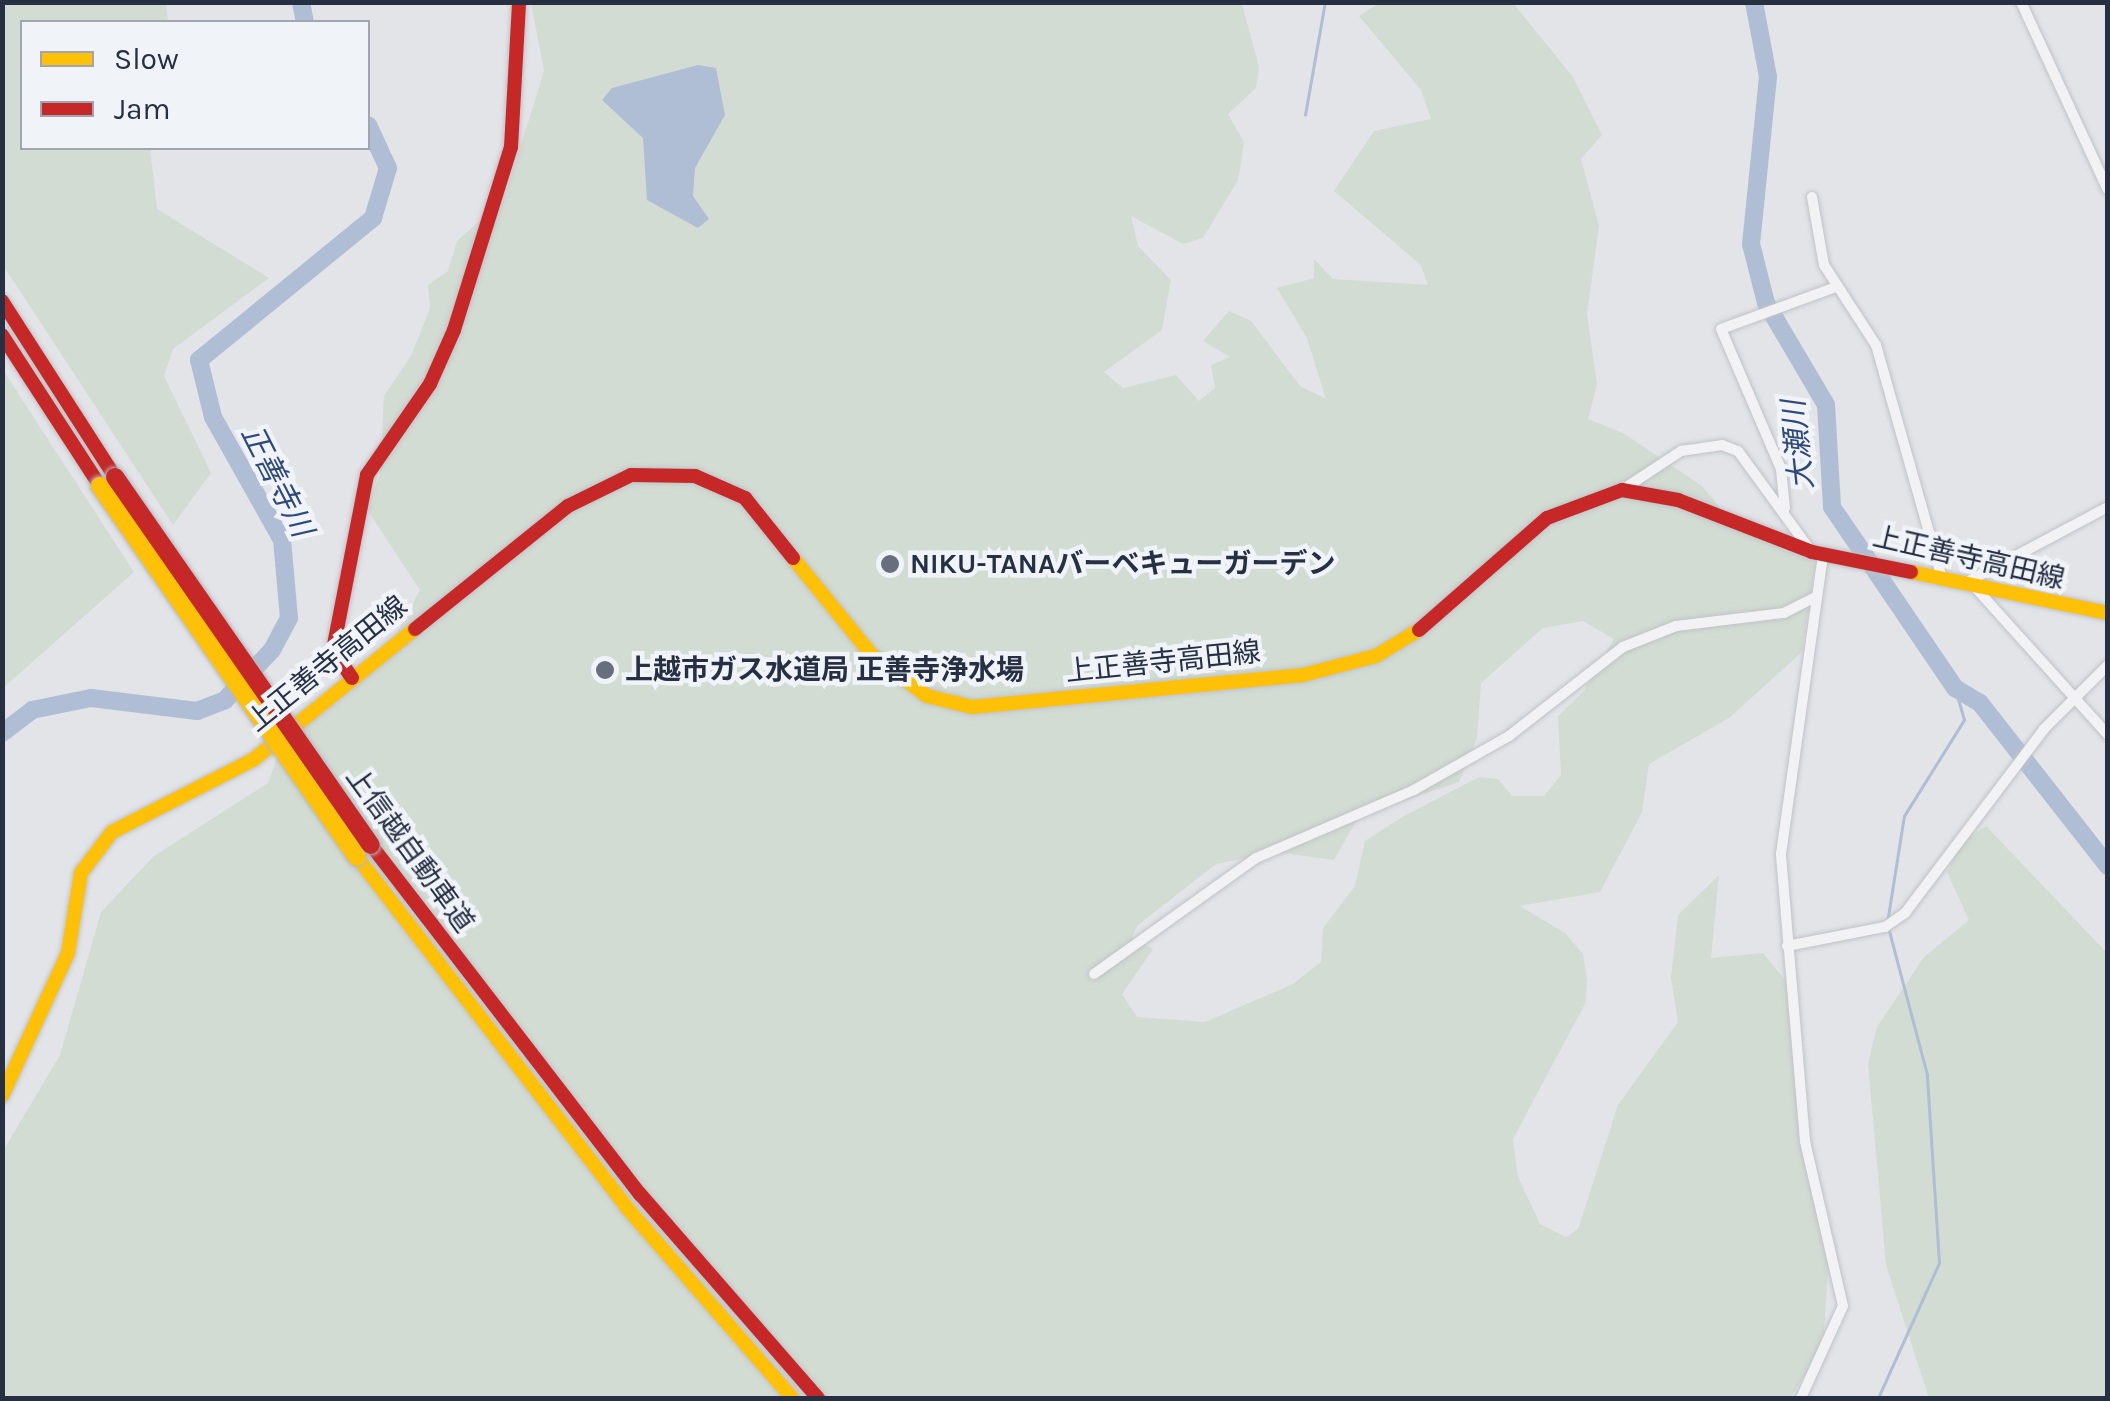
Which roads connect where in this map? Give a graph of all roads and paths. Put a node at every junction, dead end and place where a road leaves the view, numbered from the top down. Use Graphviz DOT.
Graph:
graph roads {
  1 [pos="518,2"];
  2 [pos="2021,2"];
  3 [pos="2108,190"];
  4 [pos="1812,198"];
  5 [pos="1836,287"];
  6 [pos="2,301"];
  7 [pos="2,335"];
  8 [pos="108,481"];
  9 [pos="1622,490"];
  10 [pos="2108,507"];
  11 [pos="1785,508"];
  12 [pos="1825,554"];
  13 [pos="1942,578"];
  14 [pos="1968,584"];
  15 [pos="1815,597"];
  16 [pos="2108,614"];
  17 [pos="2108,665"];
  18 [pos="352,678"];
  19 [pos="2074,699"];
  20 [pos="2108,735"];
  21 [pos="364,851"];
  22 [pos="1788,946"];
  23 [pos="1094,974"];
  24 [pos="2,1096"];
  25 [pos="792,1398"];
  26 [pos="818,1398"];
  27 [pos="1801,1398"];
  1 -- 18 [label="main road"];
  2 -- 3 [label="street"];
  4 -- 5 [label="street"];
  5 -- 11 [label="street"];
  5 -- 13 [label="street"];
  6 -- 8 [label="main road, 上信越自動車道"];
  7 -- 8 [label="main road, 上信越自動車道"];
  8 -- 21 [label="main road, 上信越自動車道, bridge"];
  9 -- 11 [label="street"];
  9 -- 12 [label="main road, 上正善寺高田線"];
  9 -- 18 [label="main road, 上正善寺高田線"];
  10 -- 14 [label="street"];
  11 -- 12 [label="street"];
  12 -- 13 [label="main road, 上正善寺高田線"];
  12 -- 15 [label="street"];
  13 -- 14 [label="main road, 上正善寺高田線"];
  14 -- 16 [label="main road, 上正善寺高田線"];
  14 -- 19 [label="street"];
  15 -- 22 [label="street"];
  15 -- 23 [label="street"];
  17 -- 19 [label="street"];
  18 -- 24 [label="main road, 上正善寺高田線"];
  19 -- 20 [label="street"];
  19 -- 22 [label="street"];
  21 -- 25 [label="main road, 上信越自動車道"];
  21 -- 26 [label="main road, 上信越自動車道"];
  22 -- 27 [label="street"];
}
